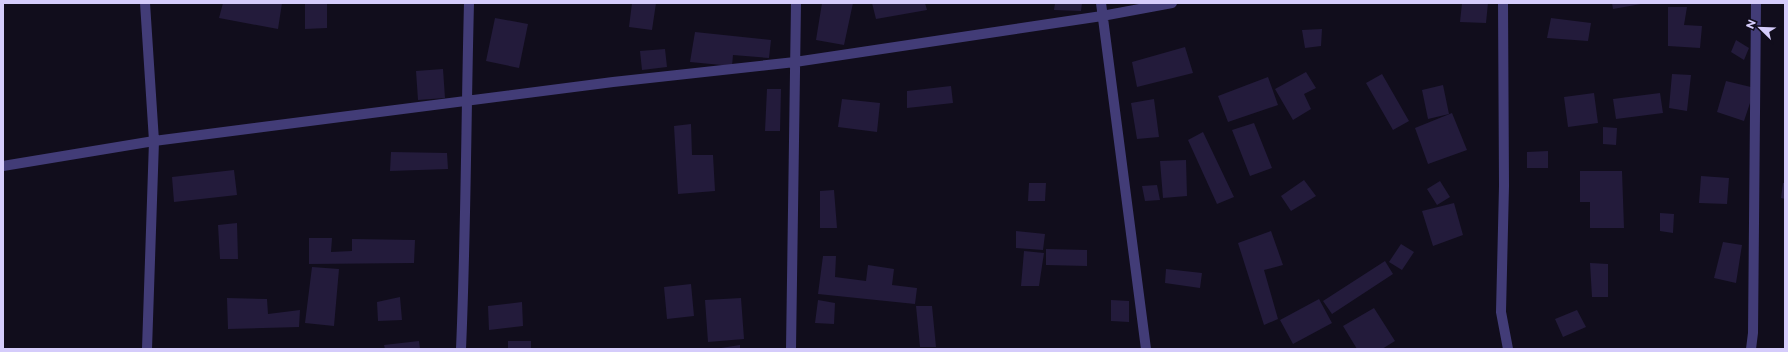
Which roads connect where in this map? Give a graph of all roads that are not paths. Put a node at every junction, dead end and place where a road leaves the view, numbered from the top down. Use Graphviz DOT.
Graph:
graph roads {
  1 [pos="145,3"];
  2 [pos="469,3"];
  3 [pos="796,3"];
  4 [pos="1101,3"];
  5 [pos="1172,3"];
  6 [pos="1503,3"];
  7 [pos="1756,3"];
  8 [pos="1102,16"];
  9 [pos="795,62"];
  10 [pos="466,101"];
  11 [pos="154,141"];
  12 [pos="3,166"];
  13 [pos="147,349"];
  14 [pos="461,349"];
  15 [pos="791,349"];
  16 [pos="1146,349"];
  17 [pos="1508,349"];
  18 [pos="1751,349"];
  1 -- 11 [label="street"];
  2 -- 10 [label="street"];
  3 -- 9 [label="street"];
  4 -- 8 [label="street"];
  5 -- 8 [label="street"];
  6 -- 17 [label="street"];
  7 -- 18 [label="street"];
  8 -- 9 [label="street"];
  8 -- 16 [label="street"];
  9 -- 10 [label="street"];
  9 -- 15 [label="street"];
  10 -- 11 [label="street"];
  10 -- 14 [label="street"];
  11 -- 12 [label="street"];
  11 -- 13 [label="street"];
}
